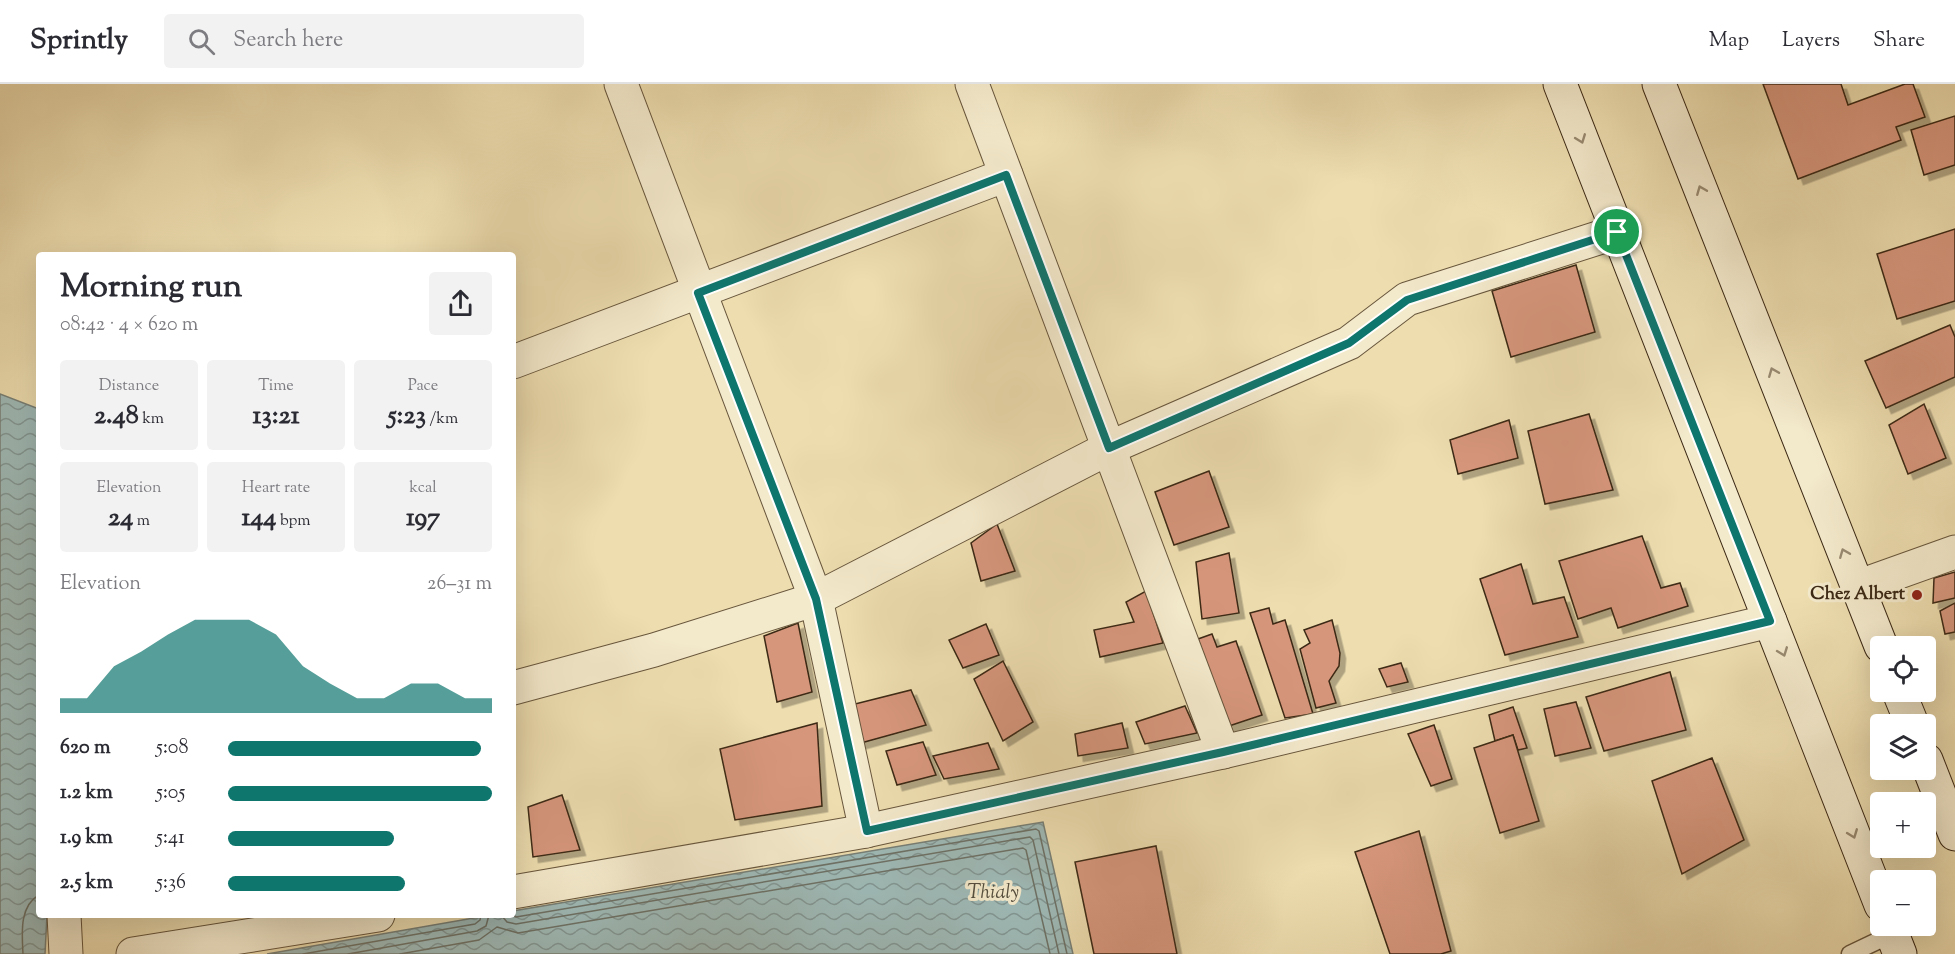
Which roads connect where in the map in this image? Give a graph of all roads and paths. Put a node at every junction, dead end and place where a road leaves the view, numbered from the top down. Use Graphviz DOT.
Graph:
graph roads {
  1 [pos="621,84"];
  2 [pos="972,84"];
  3 [pos="1560,84"];
  4 [pos="1659,84"];
  5 [pos="1006,175"];
  6 [pos="1617,232"];
  7 [pos="698,293"];
  8 [pos="516,361"];
  9 [pos="1109,448"];
  10 [pos="1955,552"];
  11 [pos="1857,587"];
  12 [pos="816,599"];
  13 [pos="1770,621"];
  14 [pos="1877,636"];
  15 [pos="516,687"];
  16 [pos="1223,752"];
  17 [pos="1934,780"];
  18 [pos="867,831"];
  19 [pos="1955,834"];
  20 [pos="1870,876"];
  21 [pos="516,891"];
  22 [pos="64,918"];
  23 [pos="359,918"];
  24 [pos="1881,936"];
  25 [pos="66,954"];
  26 [pos="133,954"];
  27 [pos="1850,954"];
  1 -- 7 [label="street"];
  2 -- 5 [label="street"];
  3 -- 6 [label="street, one-way"];
  11 -- 4 [label="street, one-way"];
  5 -- 7 [label="street"];
  5 -- 9 [label="street"];
  6 -- 9 [label="street"];
  6 -- 13 [label="street"];
  7 -- 8 [label="street"];
  7 -- 12 [label="street"];
  9 -- 12 [label="street"];
  9 -- 16 [label="street"];
  10 -- 11 [label="street"];
  11 -- 14 [label="street"];
  12 -- 15 [label="street"];
  12 -- 18 [label="street"];
  13 -- 16 [label="street"];
  13 -- 20 [label="street, one-way"];
  16 -- 18 [label="street"];
  17 -- 19 [label="street"];
  18 -- 21 [label="street"];
  22 -- 25 [label="street"];
  23 -- 26 [label="street"];
  24 -- 27 [label="lane"];
}
